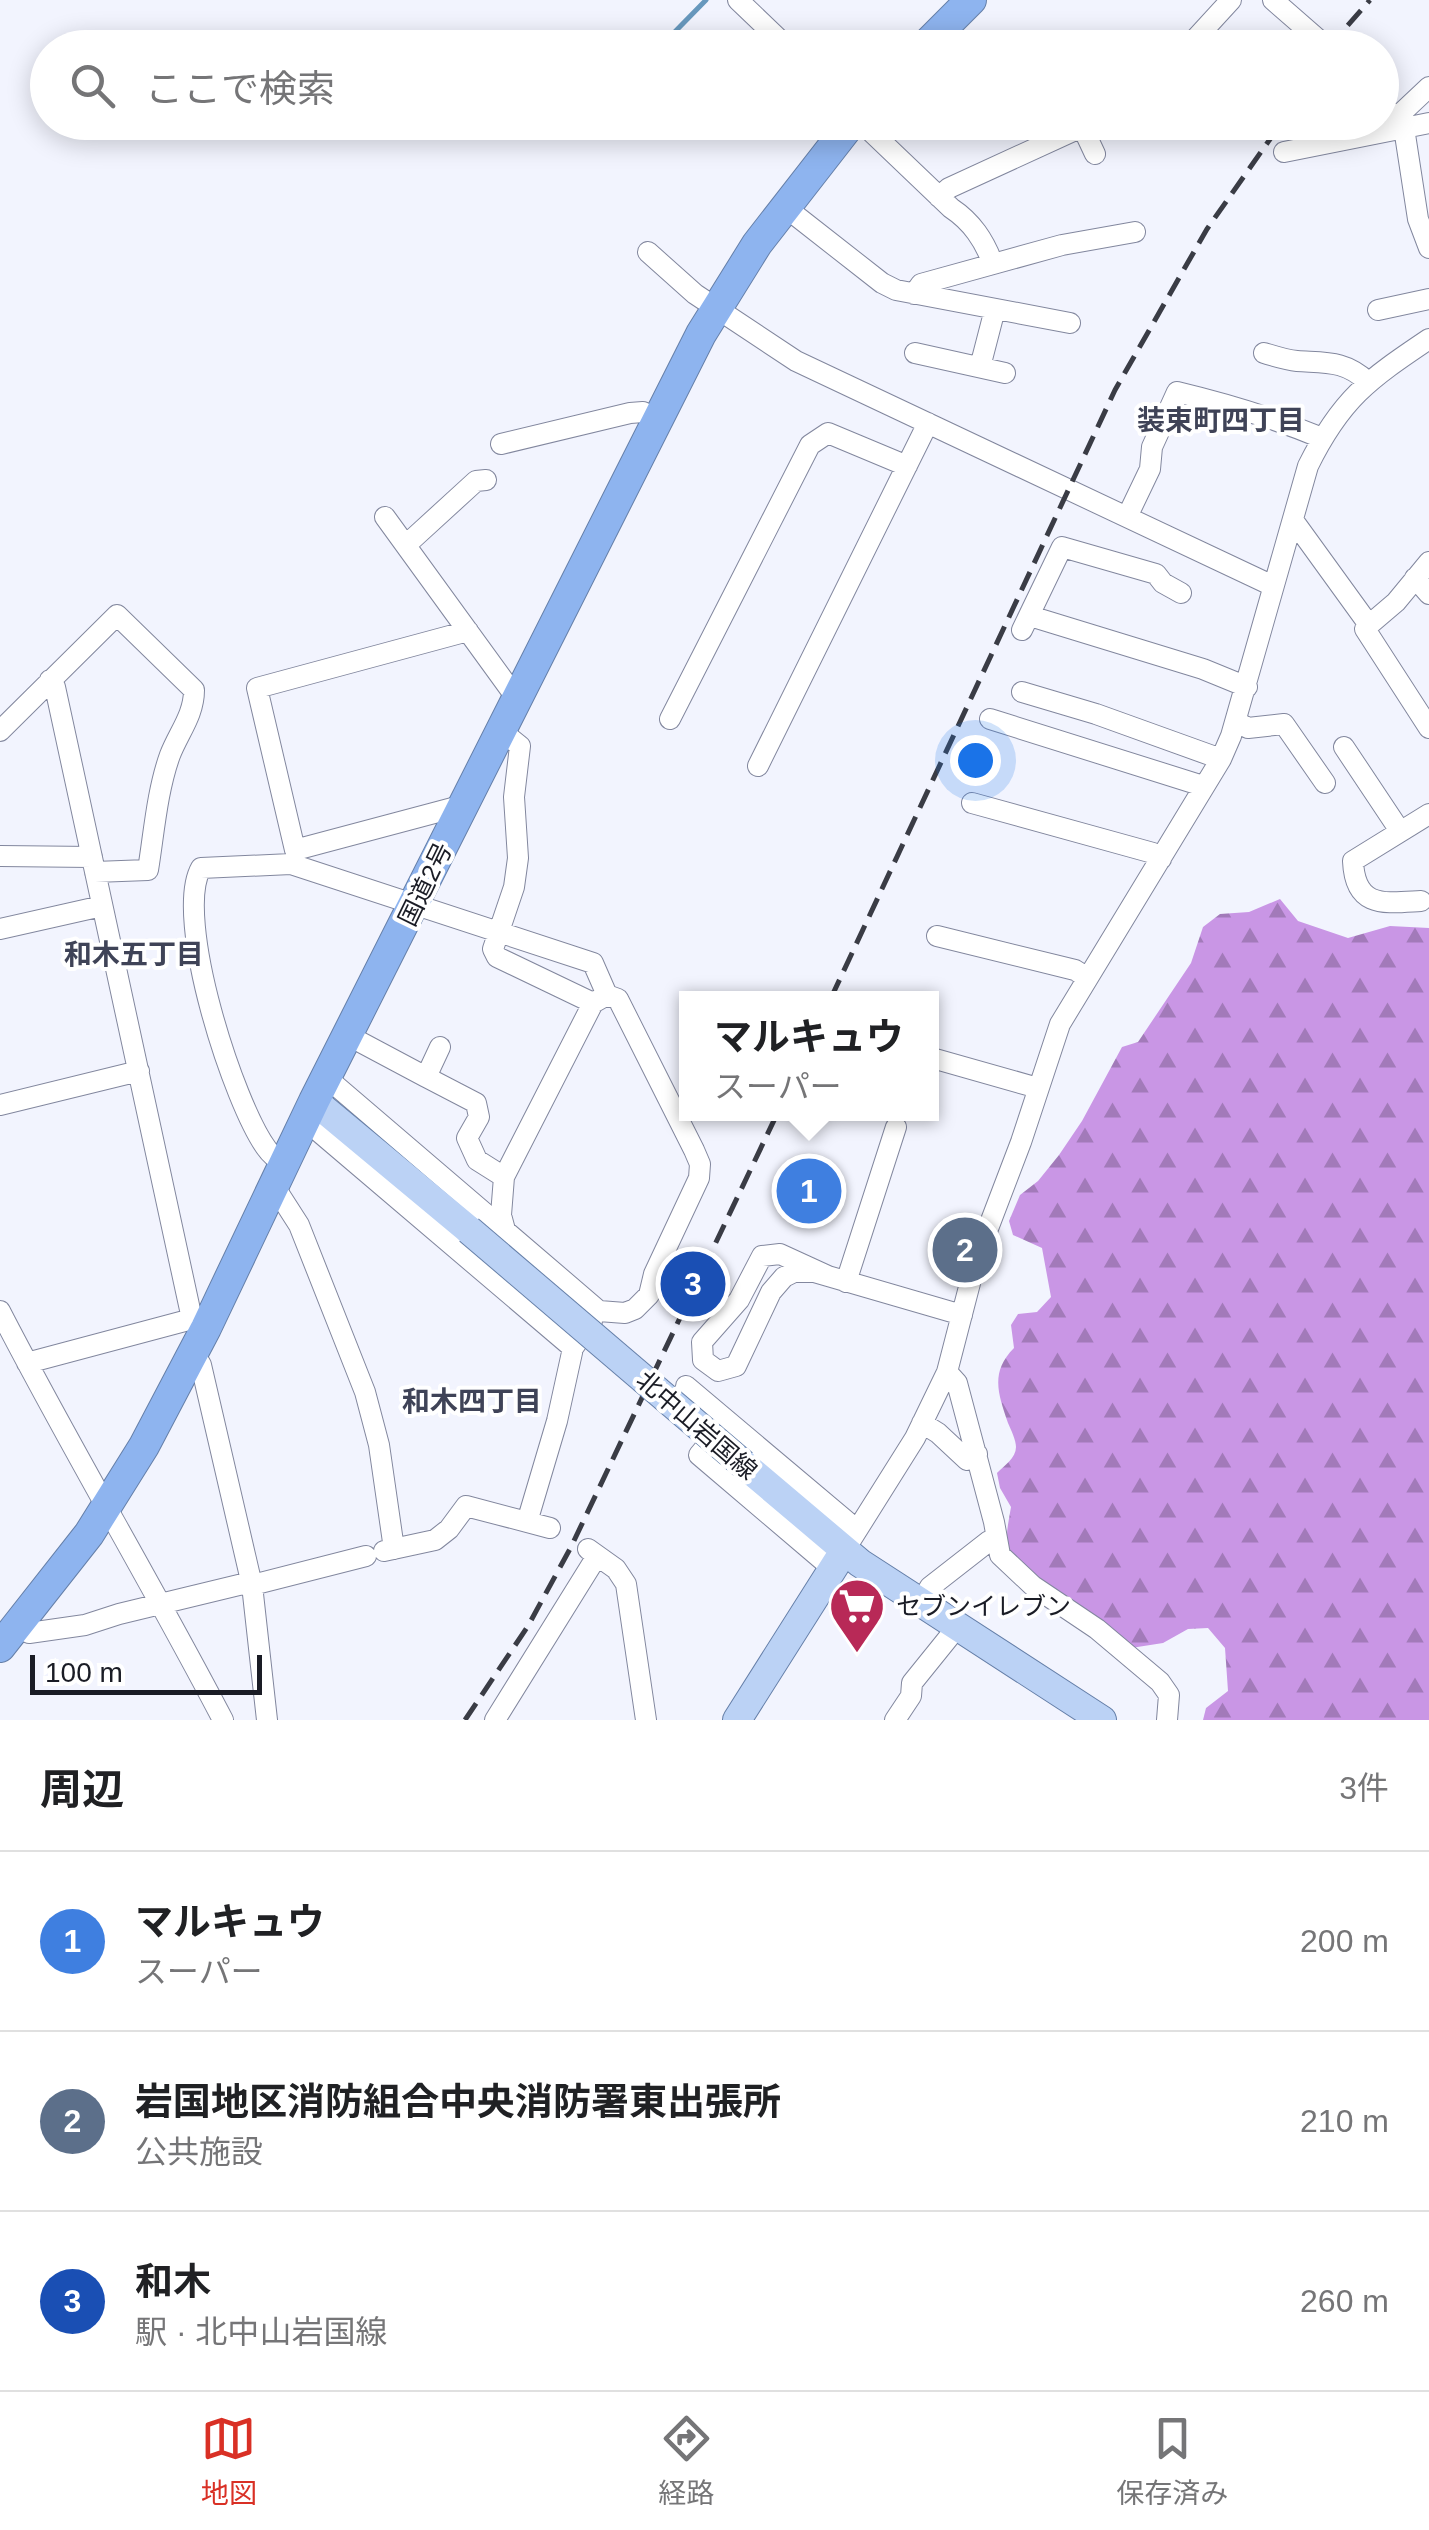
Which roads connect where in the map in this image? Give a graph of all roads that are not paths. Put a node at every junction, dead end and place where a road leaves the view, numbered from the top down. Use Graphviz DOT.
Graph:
graph roads {
  1 [pos="738,0"];
  2 [pos="971,0"];
  3 [pos="1231,0"];
  4 [pos="1273,0"];
  5 [pos="769,30"];
  6 [pos="941,30"];
  7 [pos="1204,30"];
  8 [pos="1307,30"];
  9 [pos="1429,87"];
  10 [pos="1399,112"];
  11 [pos="1399,118"];
  12 [pos="1429,123"];
  13 [pos="838,140"];
  14 [pos="880,140"];
  15 [pos="1049,140"];
  16 [pos="1089,140"];
  17 [pos="1321,140"];
  18 [pos="1399,140"];
  19 [pos="1284,152"];
  20 [pos="1096,154"];
  21 [pos="939,197"];
  22 [pos="785,206"];
  23 [pos="1136,232"];
  24 [pos="1429,248"];
  25 [pos="648,252"];
  26 [pos="993,264"];
  27 [pos="914,294"];
  28 [pos="1429,298"];
  29 [pos="995,309"];
  30 [pos="716,310"];
  31 [pos="1378,310"];
  32 [pos="1070,323"];
  33 [pos="1429,339"];
  34 [pos="915,352"];
  35 [pos="1264,353"];
  36 [pos="980,367"];
  37 [pos="1005,373"];
  38 [pos="1368,382"];
  39 [pos="658,419"];
  40 [pos="928,423"];
  41 [pos="1322,438"];
  42 [pos="501,444"];
  43 [pos="907,466"];
  44 [pos="486,480"];
  45 [pos="384,516"];
  46 [pos="1127,517"];
  47 [pos="1292,520"];
  48 [pos="1172,539"];
  49 [pos="406,545"];
  50 [pos="1156,574"];
  51 [pos="1424,578"];
  52 [pos="1274,586"];
  53 [pos="1182,593"];
  54 [pos="1369,625"];
  55 [pos="468,631"];
  56 [pos="50,680"];
  57 [pos="1247,687"];
  58 [pos="1022,692"];
  59 [pos="519,696"];
  60 [pos="670,719"];
  61 [pos="990,719"];
  62 [pos="1236,722"];
  63 [pos="1429,728"];
  64 [pos="500,730"];
  65 [pos="0,731"];
  66 [pos="1344,747"];
  67 [pos="1221,758"];
  68 [pos="758,766"];
  69 [pos="1325,783"];
  70 [pos="1203,786"];
  71 [pos="972,803"];
  72 [pos="464,805"];
  73 [pos="1429,814"];
  74 [pos="1400,830"];
  75 [pos="0,856"];
  76 [pos="1161,859"];
  77 [pos="94,864"];
  78 [pos="1421,901"];
  79 [pos="416,904"];
  80 [pos="102,906"];
  81 [pos="0,930"];
  82 [pos="498,931"];
  83 [pos="937,936"];
  84 [pos="1086,977"];
  85 [pos="600,999"];
  86 [pos="349,1036"];
  87 [pos="440,1047"];
  88 [pos="939,1060"];
  89 [pos="139,1071"];
  90 [pos="426,1077"];
  91 [pos="1038,1088"];
  92 [pos="316,1100"];
  93 [pos="0,1105"];
  94 [pos="896,1128"];
  95 [pos="279,1175"];
  96 [pos="504,1178"];
  97 [pos="505,1230"];
  98 [pos="837,1279"];
  99 [pos="0,1311"];
  100 [pos="600,1312"];
  101 [pos="962,1314"];
  102 [pos="197,1332"];
  103 [pos="573,1348"];
  104 [pos="26,1362"];
  105 [pos="946,1372"];
  106 [pos="686,1386"];
  107 [pos="727,1421"];
  108 [pos="922,1423"];
  109 [pos="977,1454"];
  110 [pos="106,1506"];
  111 [pos="528,1522"];
  112 [pos="550,1528"];
  113 [pos="995,1541"];
  114 [pos="845,1550"];
  115 [pos="381,1552"];
  116 [pos="252,1585"];
  117 [pos="921,1602"];
  118 [pos="162,1603"];
  119 [pos="958,1626"];
  120 [pos="8,1637"];
  121 [pos="741,1719"];
  122 [pos="223,1720"];
  123 [pos="267,1720"];
  124 [pos="495,1720"];
  125 [pos="646,1720"];
  126 [pos="895,1720"];
  127 [pos="1102,1720"];
  128 [pos="1167,1720"];
  1 -- 5 [label="street"];
  2 -- 6 [label="highway"];
  3 -- 7 [label="street"];
  4 -- 8 [label="street"];
  9 -- 10 [label="street"];
  11 -- 12 [label="street"];
  13 -- 22 [label="highway, 国道2号"];
  14 -- 21 [label="street"];
  15 -- 21 [label="street"];
  16 -- 20 [label="street"];
  17 -- 19 [label="street"];
  18 -- 24 [label="street"];
  21 -- 26 [label="street"];
  22 -- 27 [label="street"];
  22 -- 30 [label="highway, 国道2号"];
  23 -- 26 [label="street"];
  25 -- 30 [label="street"];
  26 -- 27 [label="street"];
  27 -- 29 [label="street"];
  28 -- 31 [label="street"];
  29 -- 32 [label="street"];
  29 -- 36 [label="street"];
  30 -- 39 [label="highway, 国道2号"];
  30 -- 40 [label="street"];
  33 -- 38 [label="street"];
  34 -- 36 [label="street"];
  35 -- 38 [label="street"];
  36 -- 37 [label="street"];
  38 -- 41 [label="street"];
  39 -- 42 [label="street"];
  39 -- 59 [label="highway, 国道2号"];
  40 -- 43 [label="street"];
  40 -- 46 [label="street"];
  41 -- 46 [label="street"];
  41 -- 47 [label="street"];
  43 -- 60 [label="street"];
  43 -- 68 [label="street"];
  44 -- 49 [label="street"];
  45 -- 49 [label="street"];
  46 -- 48 [label="street"];
  47 -- 52 [label="street"];
  47 -- 54 [label="street"];
  48 -- 50 [label="street"];
  48 -- 52 [label="street"];
  49 -- 55 [label="street"];
  50 -- 53 [label="street"];
  50 -- 57 [label="street"];
  51 -- 54 [label="street"];
  52 -- 57 [label="street"];
  54 -- 63 [label="street"];
  55 -- 59 [label="street"];
  55 -- 72 [label="street"];
  56 -- 65 [label="street"];
  56 -- 77 [label="street"];
  56 -- 77 [label="street"];
  57 -- 62 [label="street"];
  58 -- 67 [label="street"];
  59 -- 64 [label="highway, 国道2号"];
  61 -- 70 [label="street"];
  62 -- 67 [label="street"];
  62 -- 69 [label="street"];
  64 -- 72 [label="highway, 国道2号"];
  64 -- 82 [label="street"];
  66 -- 74 [label="street"];
  67 -- 70 [label="street"];
  70 -- 76 [label="street"];
  71 -- 76 [label="street"];
  72 -- 79 [label="highway, 国道2号"];
  73 -- 74 [label="street"];
  74 -- 78 [label="street"];
  75 -- 77 [label="street"];
  76 -- 84 [label="street"];
  77 -- 80 [label="street"];
  79 -- 82 [label="street"];
  79 -- 86 [label="highway, 国道2号"];
  79 -- 95 [label="street"];
  80 -- 81 [label="street"];
  80 -- 89 [label="street"];
  82 -- 85 [label="street"];
  82 -- 85 [label="street"];
  83 -- 84 [label="street"];
  84 -- 91 [label="street"];
  85 -- 96 [label="street"];
  85 -- 100 [label="street"];
  86 -- 90 [label="street"];
  86 -- 92 [label="highway, 国道2号"];
  87 -- 90 [label="street"];
  88 -- 91 [label="street"];
  89 -- 93 [label="street"];
  89 -- 102 [label="street"];
  90 -- 96 [label="street"];
  91 -- 101 [label="street"];
  92 -- 95 [label="highway, 国道2号"];
  92 -- 97 [label="street"];
  92 -- 103 [label="street"];
  92 -- 114 [label="main road, 北中山岩国線, bridge"];
  94 -- 98 [label="street"];
  95 -- 102 [label="highway, 国道2号"];
  95 -- 115 [label="street"];
  96 -- 97 [label="street"];
  97 -- 100 [label="street"];
  98 -- 98 [label="street"];
  98 -- 101 [label="street"];
  99 -- 104 [label="street"];
  100 -- 103 [label="street"];
  101 -- 105 [label="street"];
  102 -- 104 [label="street"];
  102 -- 110 [label="highway, 国道2号"];
  102 -- 116 [label="street"];
  103 -- 111 [label="street"];
  104 -- 110 [label="street"];
  105 -- 108 [label="street"];
  105 -- 109 [label="street"];
  106 -- 107 [label="street"];
  107 -- 114 [label="street"];
  107 -- 114 [label="street"];
  108 -- 109 [label="street"];
  108 -- 114 [label="street"];
  109 -- 113 [label="street"];
  110 -- 118 [label="street"];
  110 -- 120 [label="highway, 国道2号"];
  111 -- 112 [label="street"];
  111 -- 115 [label="street"];
  113 -- 117 [label="street"];
  113 -- 128 [label="street"];
  114 -- 117 [label="main road, 北中山岩国線"];
  114 -- 121 [label="main road"];
  115 -- 116 [label="street"];
  116 -- 118 [label="street"];
  116 -- 123 [label="street"];
  117 -- 119 [label="main road, 北中山岩国線"];
  118 -- 120 [label="street"];
  118 -- 122 [label="street"];
  119 -- 126 [label="street"];
  119 -- 127 [label="main road, 北中山岩国線"];
  124 -- 125 [label="street"];
}
